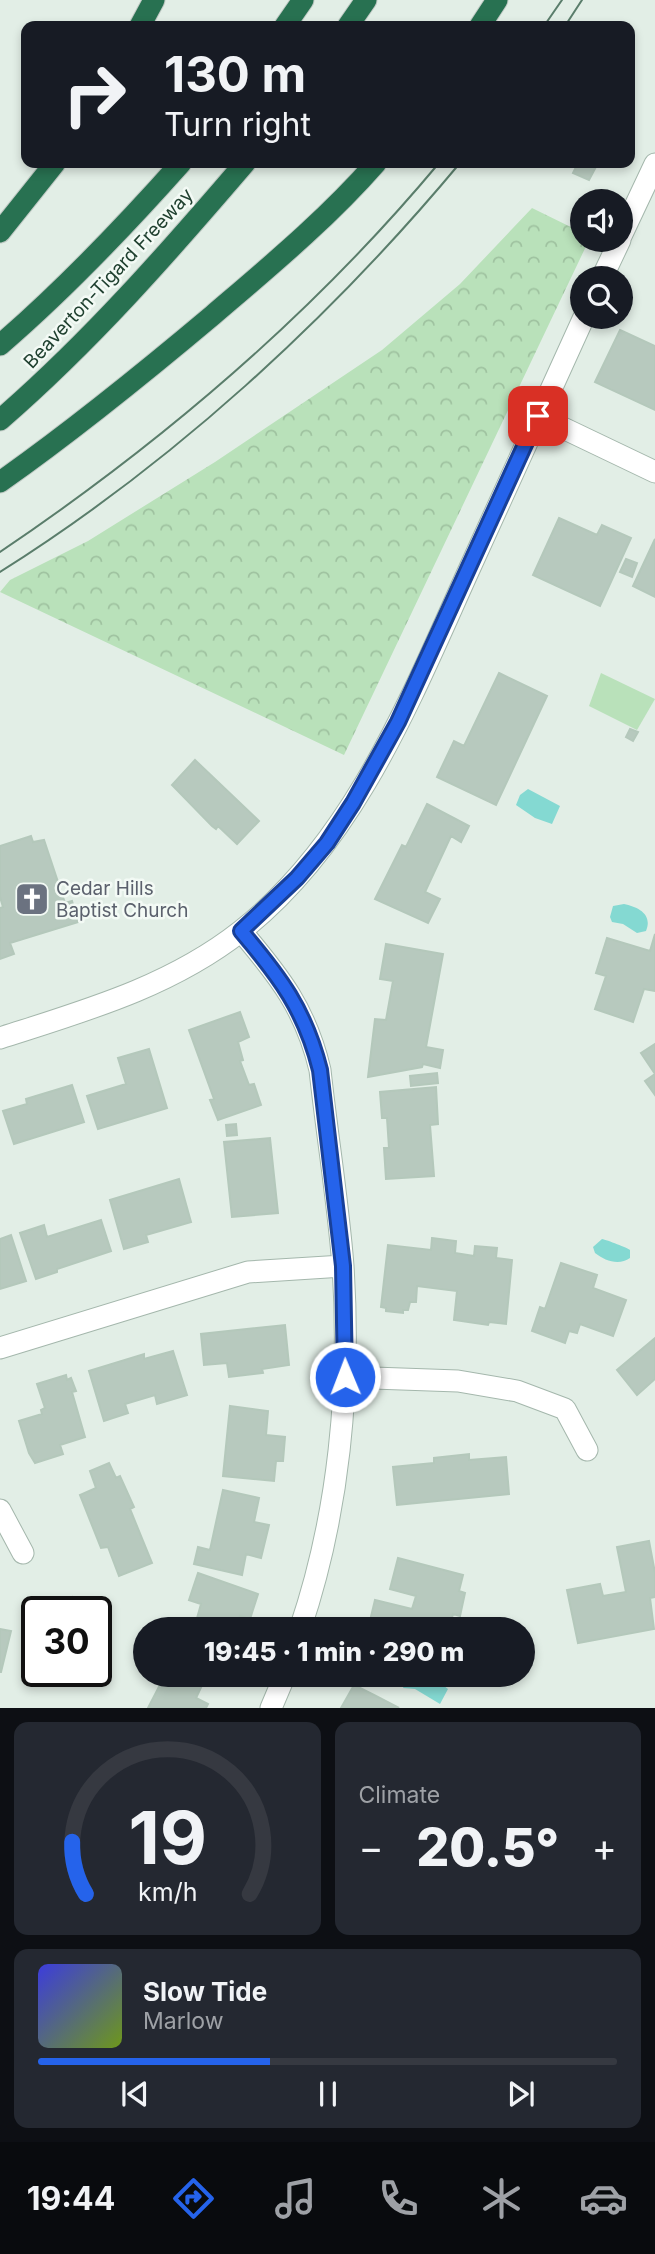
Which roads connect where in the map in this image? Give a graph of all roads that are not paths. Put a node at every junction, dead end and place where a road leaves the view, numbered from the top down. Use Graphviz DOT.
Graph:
graph roads {
  1 [pos="154,0"];
  2 [pos="303,0"];
  3 [pos="366,0"];
  4 [pos="497,0"];
  5 [pos="143,21"];
  6 [pos="288,21"];
  7 [pos="351,21"];
  8 [pos="483,21"];
  9 [pos="655,164"];
  10 [pos="51,168"];
  11 [pos="177,168"];
  12 [pos="241,168"];
  13 [pos="372,168"];
  14 [pos="633,211"];
  15 [pos="0,232"];
  16 [pos="578,329"];
  17 [pos="0,345"];
  18 [pos="538,416"];
  19 [pos="0,420"];
  20 [pos="655,472"];
  21 [pos="0,482"];
  22 [pos="241,931"];
  23 [pos="0,1038"];
  24 [pos="343,1266"];
  25 [pos="0,1348"];
  26 [pos="345,1377"];
  27 [pos="587,1450"];
  28 [pos="0,1510"];
  29 [pos="23,1553"];
  30 [pos="304,1617"];
  31 [pos="280,1687"];
  32 [pos="271,1708"];
  1 -- 5 [label="highway"];
  2 -- 6 [label="highway"];
  3 -- 7 [label="highway"];
  4 -- 8 [label="highway"];
  9 -- 14 [label="street"];
  10 -- 15 [label="highway"];
  11 -- 17 [label="highway, Beaverton-Tigard Freeway"];
  12 -- 19 [label="highway, Beaverton-Tigard Freeway"];
  13 -- 21 [label="highway"];
  16 -- 18 [label="street"];
  18 -- 20 [label="street"];
  18 -- 22 [label="street"];
  22 -- 23 [label="street"];
  22 -- 24 [label="street"];
  24 -- 25 [label="street"];
  24 -- 26 [label="street"];
  26 -- 27 [label="street"];
  26 -- 30 [label="street"];
  28 -- 29 [label="street"];
  31 -- 32 [label="street"];
}
